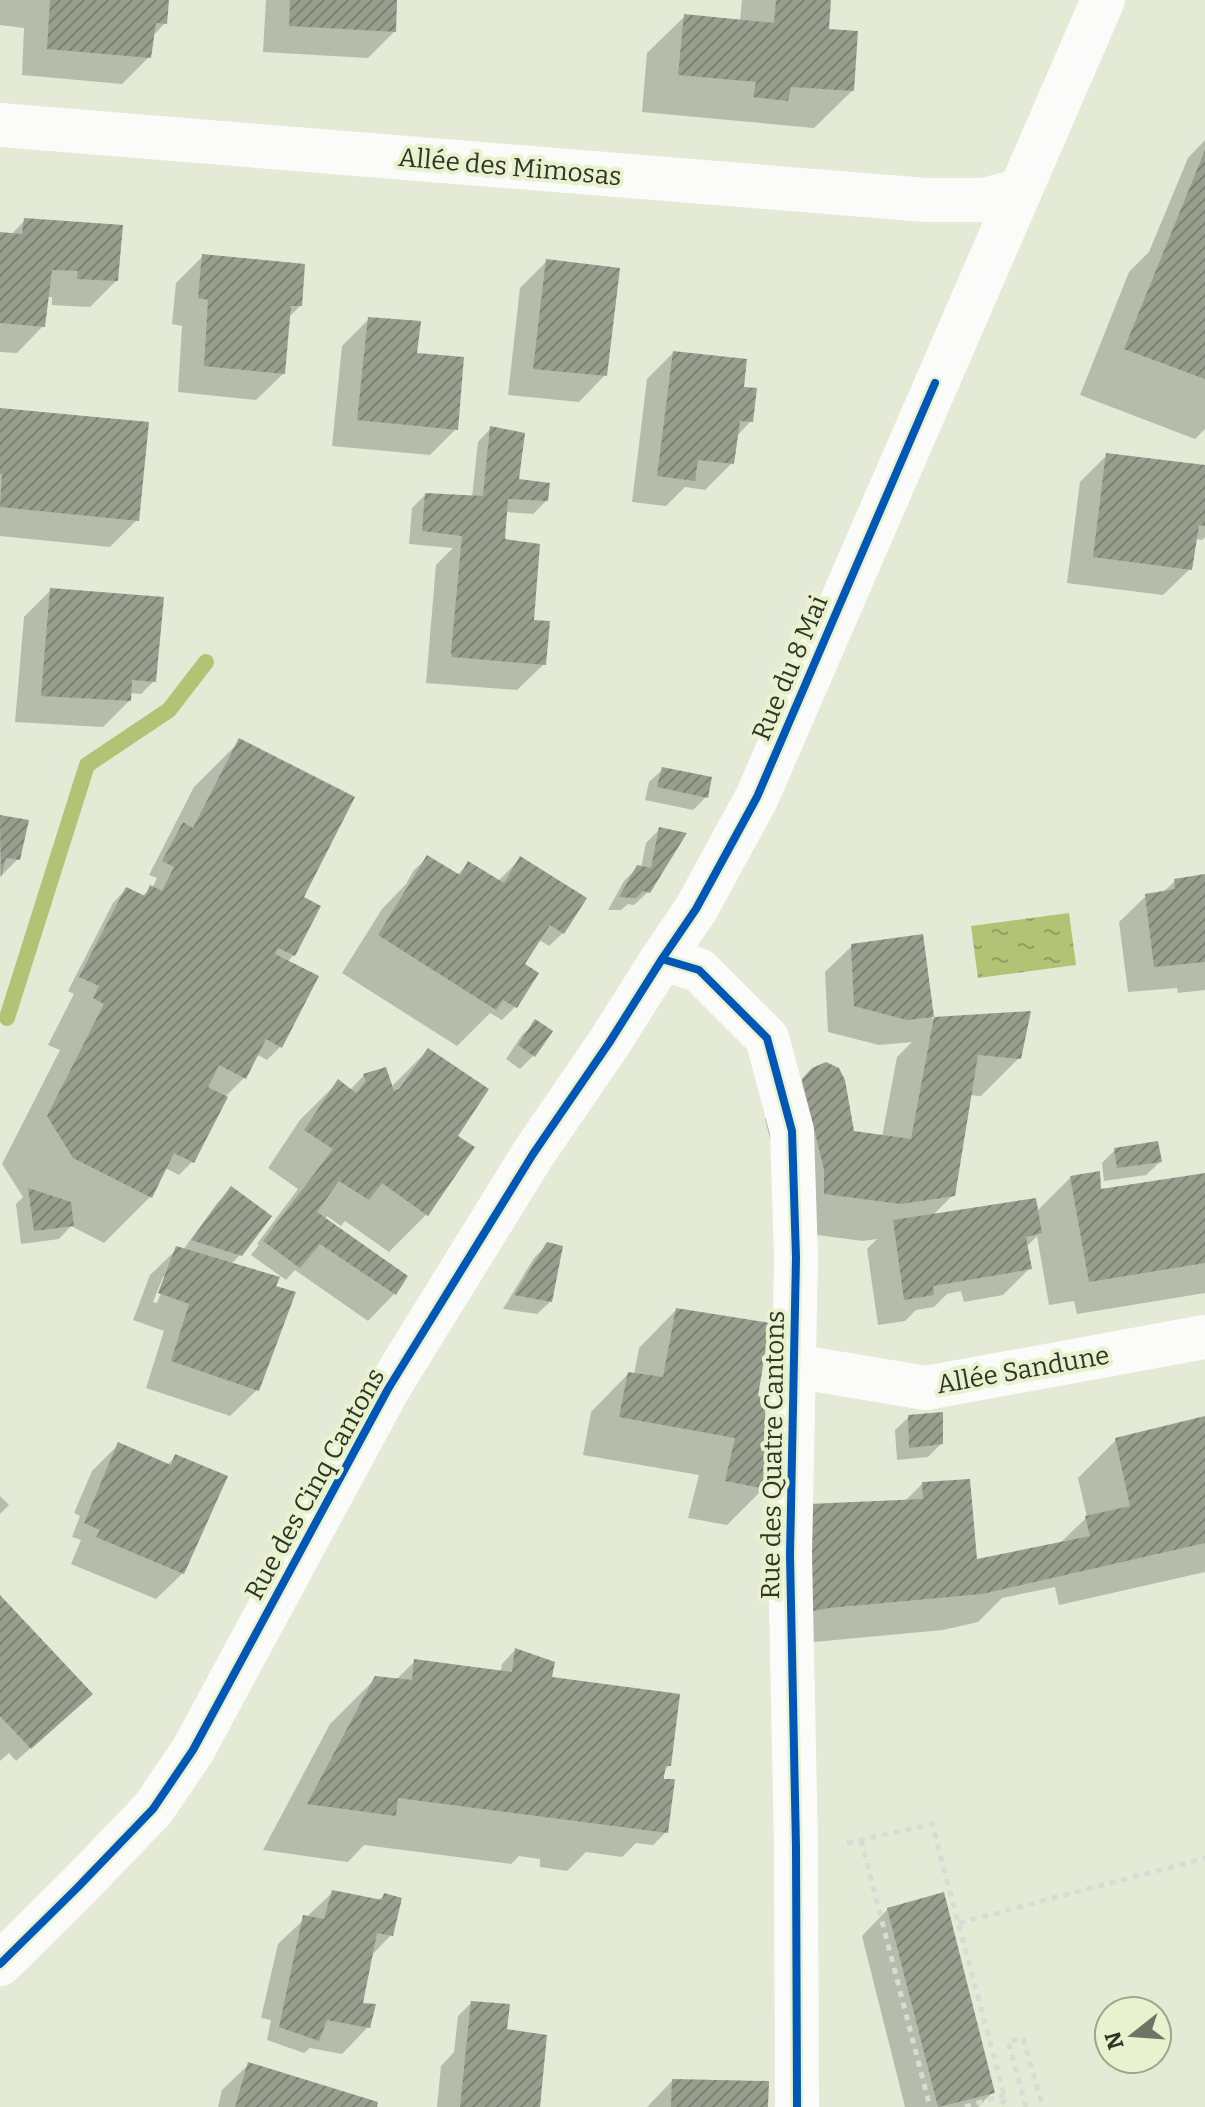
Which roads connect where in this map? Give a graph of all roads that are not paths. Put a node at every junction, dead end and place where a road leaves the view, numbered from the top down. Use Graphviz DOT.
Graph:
graph roads {
  1 [pos="1103,0"];
  2 [pos="0,125"];
  3 [pos="1019,191"];
  4 [pos="662,959"];
  5 [pos="1205,1337"];
  6 [pos="794,1366"];
  7 [pos="0,1964"];
  8 [pos="797,2107"];
  1 -- 3 [label="street, Rue du 8 Mai"];
  2 -- 3 [label="street, Allée des Mimosas"];
  3 -- 4 [label="street, Rue du 8 Mai"];
  4 -- 6 [label="street, Rue des Quatre Cantons"];
  4 -- 7 [label="street, Rue des Cinq Cantons"];
  5 -- 6 [label="street, Allée Sandune"];
  6 -- 8 [label="street, Rue des Quatre Cantons"];
}
